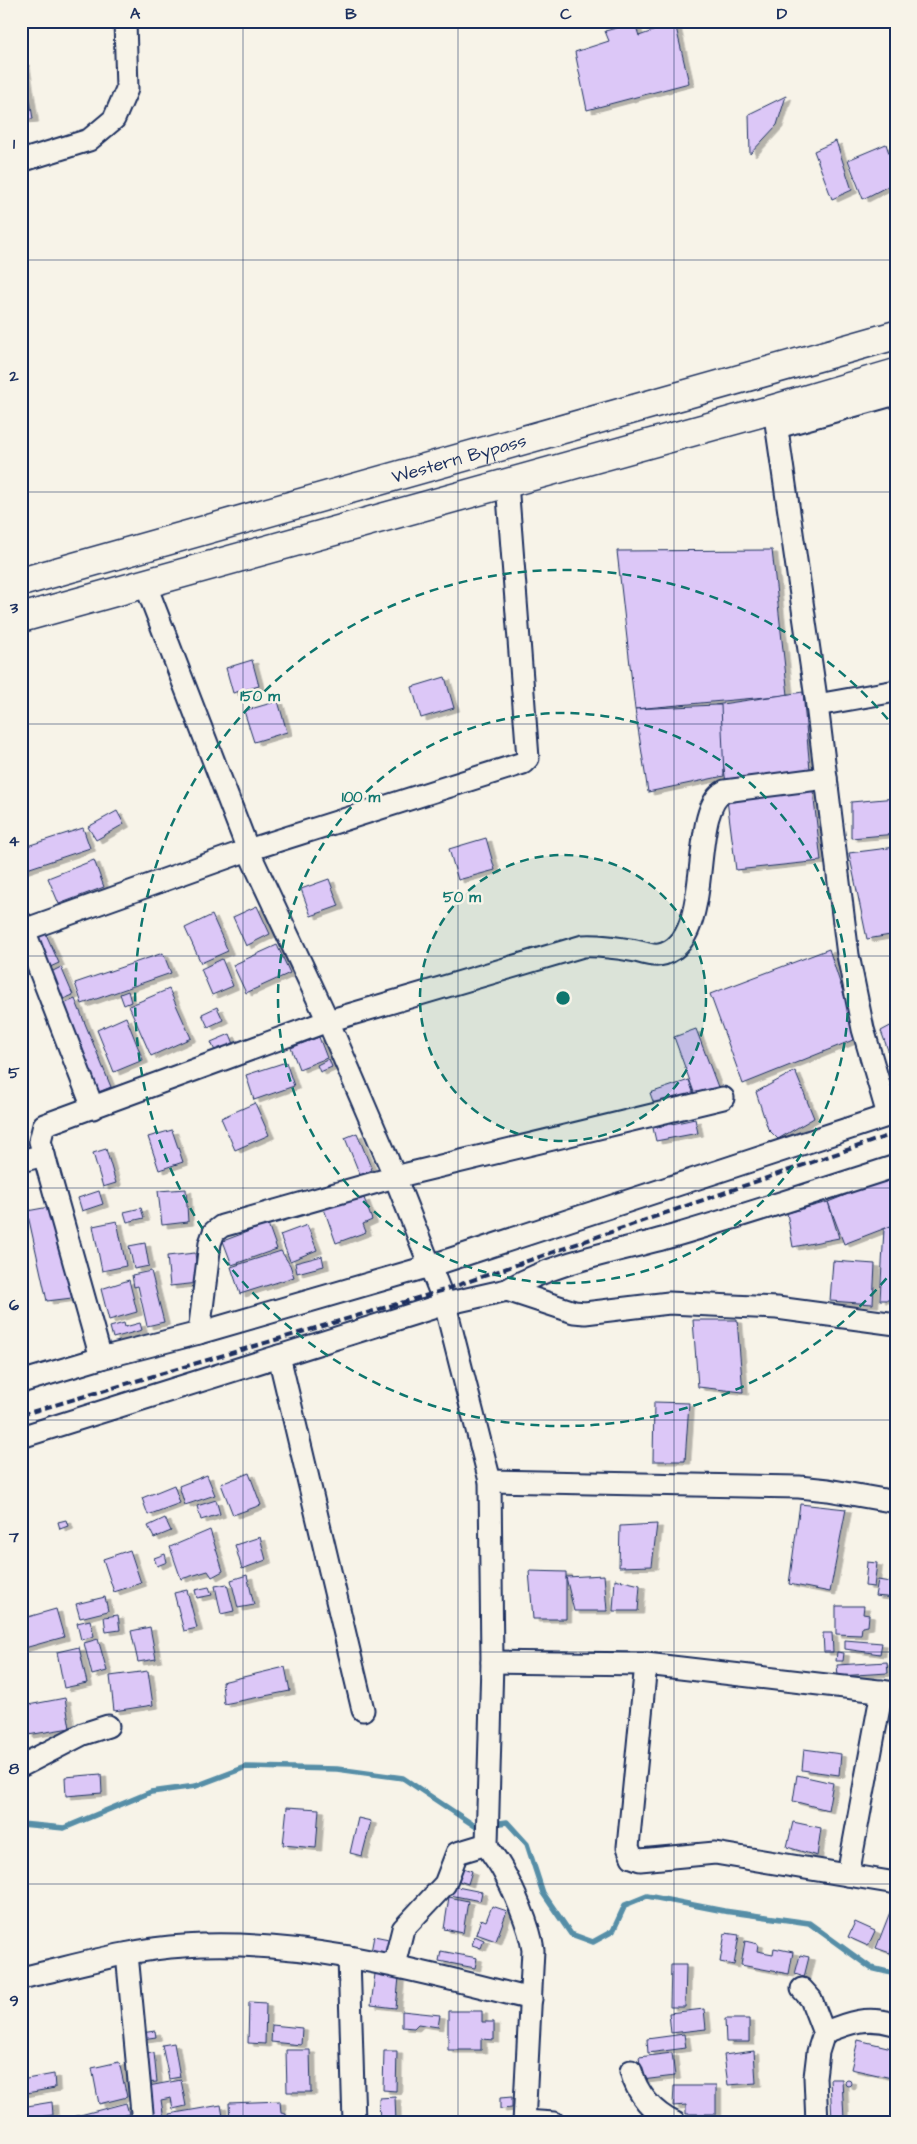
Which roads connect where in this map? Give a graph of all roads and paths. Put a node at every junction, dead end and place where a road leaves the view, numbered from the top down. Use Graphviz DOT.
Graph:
graph roads {
  1 [pos="125,21"];
  2 [pos="21,161"];
  3 [pos="896,335"];
  4 [pos="896,374"];
  5 [pos="896,394"];
  6 [pos="776,418"];
  7 [pos="507,483"];
  8 [pos="21,582"];
  9 [pos="145,583"];
  10 [pos="21,618"];
  11 [pos="896,692"];
  12 [pos="817,705"];
  13 [pos="826,778"];
  14 [pos="248,850"];
  15 [pos="23,926"];
  16 [pos="328,1022"];
  17 [pos="723,1098"];
  18 [pos="93,1108"];
  19 [pos="892,1114"];
  20 [pos="44,1155"];
  21 [pos="21,1161"];
  22 [pos="896,1166"];
  23 [pos="395,1177"];
  24 [pos="430,1266"];
  25 [pos="507,1290"];
  26 [pos="445,1304"];
  27 [pos="896,1324"];
  28 [pos="199,1333"];
  29 [pos="279,1356"];
  30 [pos="101,1358"];
  31 [pos="21,1382"];
  32 [pos="21,1437"];
  33 [pos="490,1481"];
  34 [pos="896,1502"];
  35 [pos="492,1662"];
  36 [pos="646,1664"];
  37 [pos="889,1692"];
  38 [pos="363,1710"];
  39 [pos="108,1726"];
  40 [pos="23,1761"];
  41 [pos="487,1844"];
  42 [pos="848,1875"];
  43 [pos="896,1883"];
  44 [pos="127,1954"];
  45 [pos="349,1957"];
  46 [pos="394,1965"];
  47 [pos="21,1978"];
  48 [pos="802,1989"];
  49 [pos="531,1999"];
  50 [pos="894,2024"];
  51 [pos="824,2033"];
  52 [pos="631,2071"];
  53 [pos="524,2122"];
  54 [pos="143,2123"];
  55 [pos="354,2123"];
  56 [pos="554,2123"];
  57 [pos="675,2123"];
  58 [pos="817,2123"];
  1 -- 2 [label="street"];
  3 -- 8 [label="main road, Western Bypass"];
  4 -- 6 [label="main road, Western Bypass"];
  5 -- 6 [label="street"];
  6 -- 7 [label="main road, Western Bypass"];
  6 -- 12 [label="street"];
  7 -- 9 [label="main road, Western Bypass"];
  7 -- 14 [label="street"];
  9 -- 10 [label="main road, Western Bypass"];
  9 -- 14 [label="street"];
  11 -- 12 [label="street"];
  12 -- 13 [label="street"];
  13 -- 16 [label="street"];
  13 -- 19 [label="street"];
  14 -- 15 [label="street"];
  14 -- 16 [label="street"];
  15 -- 18 [label="street"];
  16 -- 18 [label="street"];
  16 -- 23 [label="street"];
  17 -- 23 [label="street"];
  18 -- 20 [label="street"];
  19 -- 24 [label="street"];
  20 -- 21 [label="street"];
  20 -- 30 [label="street"];
  22 -- 25 [label="street"];
  23 -- 24 [label="street"];
  23 -- 28 [label="street"];
  24 -- 26 [label="street"];
  24 -- 28 [label="street"];
  25 -- 26 [label="street"];
  25 -- 27 [label="street"];
  26 -- 29 [label="street"];
  26 -- 33 [label="street"];
  28 -- 30 [label="street"];
  29 -- 32 [label="street"];
  29 -- 38 [label="street"];
  30 -- 31 [label="street"];
  33 -- 34 [label="street"];
  33 -- 35 [label="street"];
  35 -- 36 [label="street"];
  35 -- 41 [label="street"];
  36 -- 37 [label="street"];
  36 -- 42 [label="street"];
  37 -- 42 [label="street"];
  39 -- 40 [label="street"];
  41 -- 46 [label="street"];
  41 -- 49 [label="street"];
  42 -- 43 [label="street"];
  44 -- 45 [label="street"];
  44 -- 47 [label="street"];
  44 -- 54 [label="street"];
  45 -- 46 [label="street"];
  45 -- 55 [label="street"];
  46 -- 49 [label="street"];
  48 -- 51 [label="street"];
  49 -- 53 [label="street"];
  50 -- 51 [label="street"];
  51 -- 58 [label="street"];
  52 -- 57 [label="street"];
  53 -- 56 [label="street"];
}
